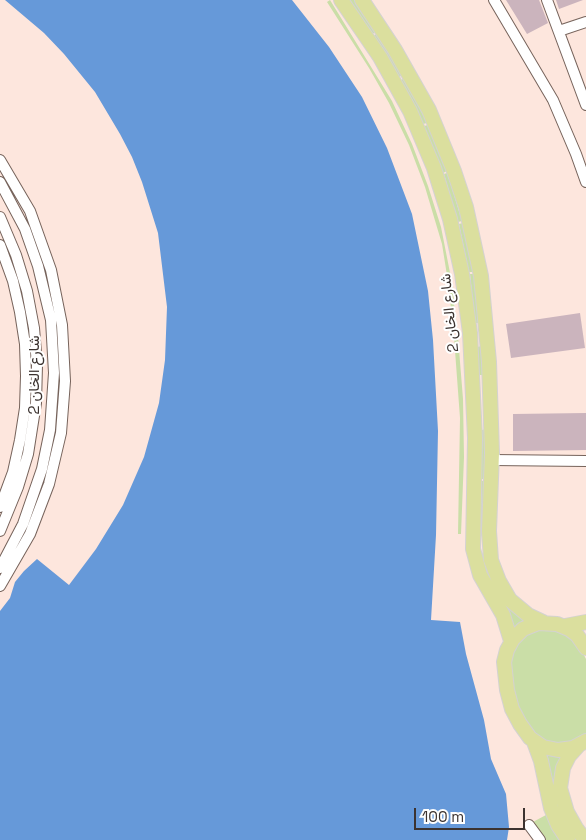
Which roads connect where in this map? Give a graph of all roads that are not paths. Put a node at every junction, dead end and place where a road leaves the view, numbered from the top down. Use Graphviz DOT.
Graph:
graph roads {
  1 [pos="341,0"];
  2 [pos="362,0"];
  3 [pos="494,0"];
  4 [pos="547,0"];
  5 [pos="586,22"];
  6 [pos="559,31"];
  7 [pos="586,105"];
  8 [pos="0,160"];
  9 [pos="0,182"];
  10 [pos="586,182"];
  11 [pos="0,217"];
  12 [pos="0,245"];
  13 [pos="54,281"];
  14 [pos="48,303"];
  15 [pos="54,373"];
  16 [pos="64,390"];
  17 [pos="492,460"];
  18 [pos="586,461"];
  19 [pos="13,472"];
  20 [pos="0,482"];
  21 [pos="0,507"];
  22 [pos="0,531"];
  23 [pos="13,564"];
  24 [pos="0,568"];
  25 [pos="0,572"];
  26 [pos="0,586"];
  27 [pos="543,622"];
  28 [pos="586,622"];
  29 [pos="565,626"];
  30 [pos="512,641"];
  31 [pos="586,648"];
  32 [pos="534,742"];
  33 [pos="582,744"];
  34 [pos="529,825"];
  35 [pos="540,840"];
  36 [pos="568,840"];
  37 [pos="585,840"];
  1 -- 30 [label="main road, شارع الخان 2"];
  2 -- 17 [label="main road"];
  3 -- 10 [label="street"];
  4 -- 6 [label="street"];
  5 -- 6 [label="street"];
  6 -- 7 [label="street"];
  8 -- 13 [label="street"];
  9 -- 14 [label="street, شارع الخان 2"];
  11 -- 22 [label="street, شارع الخان 2"];
  12 -- 19 [label="street"];
  13 -- 14 [label="street"];
  13 -- 16 [label="street"];
  14 -- 15 [label="street, شارع الخان 2"];
  15 -- 16 [label="street"];
  15 -- 24 [label="street, شارع الخان 2"];
  16 -- 23 [label="street"];
  17 -- 18 [label="street"];
  17 -- 27 [label="main road"];
  19 -- 20 [label="street"];
  19 -- 21 [label="street"];
  23 -- 25 [label="street"];
  23 -- 26 [label="street"];
  27 -- 29 [label="main road"];
  27 -- 30 [label="main road"];
  28 -- 29 [label="main road"];
  29 -- 31 [label="main road"];
  30 -- 32 [label="main road"];
  32 -- 33 [label="main road"];
  32 -- 36 [label="main road"];
  33 -- 37 [label="main road"];
  34 -- 35 [label="street"];
}
